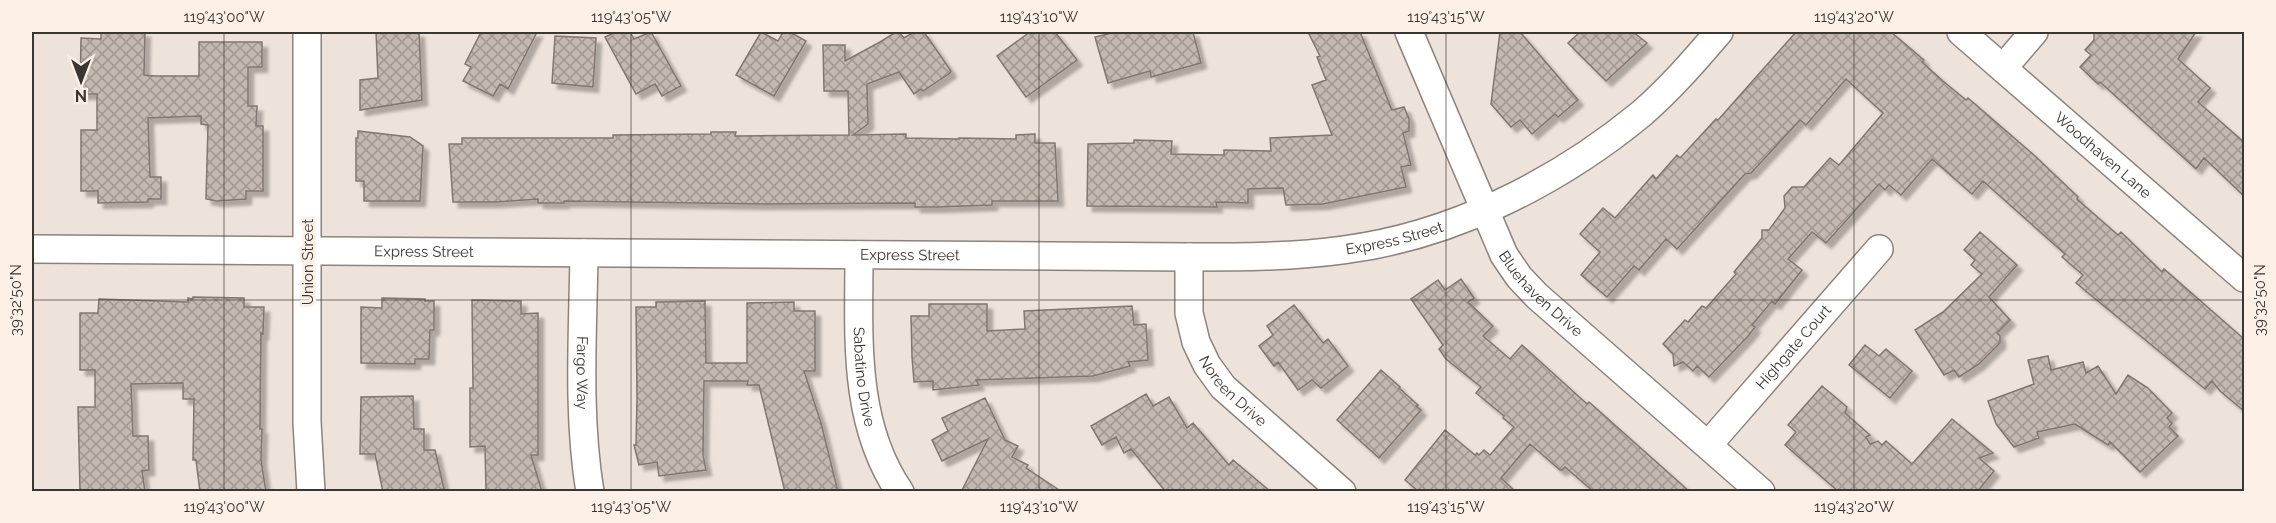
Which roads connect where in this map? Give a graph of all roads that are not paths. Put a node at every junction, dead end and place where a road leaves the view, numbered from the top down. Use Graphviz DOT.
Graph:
graph roads {
  1 [pos="307,32"];
  2 [pos="1409,32"];
  3 [pos="1719,32"];
  4 [pos="1961,32"];
  5 [pos="2034,32"];
  6 [pos="2002,68"];
  7 [pos="1484,211"];
  8 [pos="32,249"];
  9 [pos="1879,249"];
  10 [pos="308,251"];
  11 [pos="584,253"];
  12 [pos="859,255"];
  13 [pos="1189,257"];
  14 [pos="2244,278"];
  15 [pos="1708,445"];
  16 [pos="311,492"];
  17 [pos="590,492"];
  18 [pos="900,492"];
  19 [pos="1342,492"];
  20 [pos="1761,492"];
  1 -- 10 [label="street, Union Street"];
  2 -- 7 [label="street, Bluehaven Drive"];
  3 -- 7 [label="street, Express Street"];
  4 -- 6 [label="street, Woodhaven Lane"];
  5 -- 6 [label="street"];
  6 -- 14 [label="street, Woodhaven Lane"];
  7 -- 13 [label="street, Express Street"];
  7 -- 15 [label="street, Bluehaven Drive"];
  8 -- 10 [label="street, Express Street"];
  9 -- 15 [label="street, Highgate Court"];
  10 -- 11 [label="street, Express Street"];
  10 -- 16 [label="street, Union Street"];
  11 -- 12 [label="street, Express Street"];
  11 -- 17 [label="street, Fargo Way"];
  12 -- 13 [label="street, Express Street"];
  12 -- 18 [label="street, Sabatino Drive"];
  13 -- 19 [label="street, Noreen Drive"];
  15 -- 20 [label="street, Bluehaven Drive"];
}
